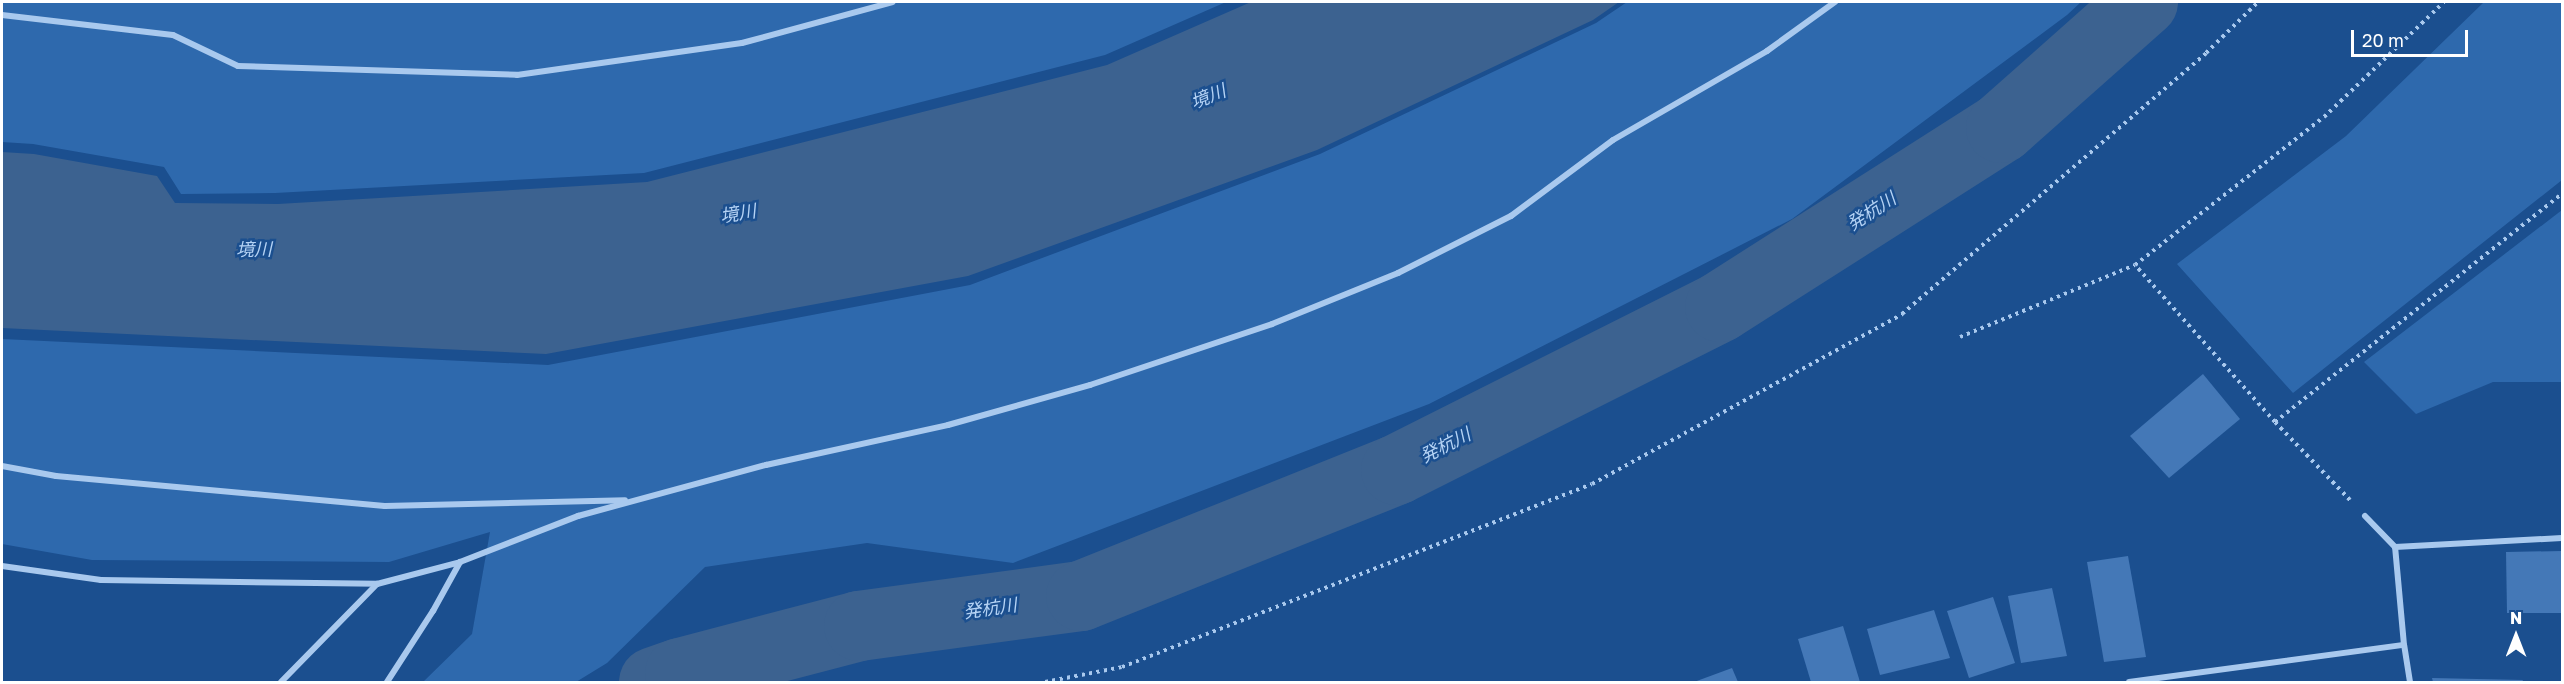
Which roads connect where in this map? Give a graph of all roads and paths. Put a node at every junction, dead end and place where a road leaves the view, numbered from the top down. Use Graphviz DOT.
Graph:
graph roads {
  1 [pos="893,2"];
  2 [pos="1835,2"];
  3 [pos="2258,2"];
  4 [pos="2444,2"];
  5 [pos="2,15"];
  6 [pos="2562,194"];
  7 [pos="2135,266"];
  8 [pos="1960,337"];
  9 [pos="2275,422"];
  10 [pos="2,465"];
  11 [pos="635,500"];
  12 [pos="2366,516"];
  13 [pos="2562,538"];
  14 [pos="2395,547"];
  15 [pos="460,562"];
  16 [pos="2,566"];
  17 [pos="377,584"];
  18 [pos="2404,645"];
  19 [pos="281,682"];
  20 [pos="387,682"];
  21 [pos="1045,682"];
  22 [pos="2129,682"];
  23 [pos="2410,682"];
  1 -- 5 [label="street"];
  2 -- 11 [label="street"];
  3 -- 21 [label="path"];
  4 -- 7 [label="path"];
  6 -- 9 [label="path"];
  7 -- 8 [label="path"];
  7 -- 9 [label="path"];
  9 -- 12 [label="path"];
  10 -- 11 [label="street"];
  11 -- 15 [label="street"];
  12 -- 14 [label="street"];
  13 -- 14 [label="street"];
  14 -- 18 [label="street"];
  15 -- 17 [label="street"];
  15 -- 20 [label="street"];
  16 -- 17 [label="street"];
  17 -- 19 [label="street"];
  18 -- 22 [label="street"];
  18 -- 23 [label="street"];
}
